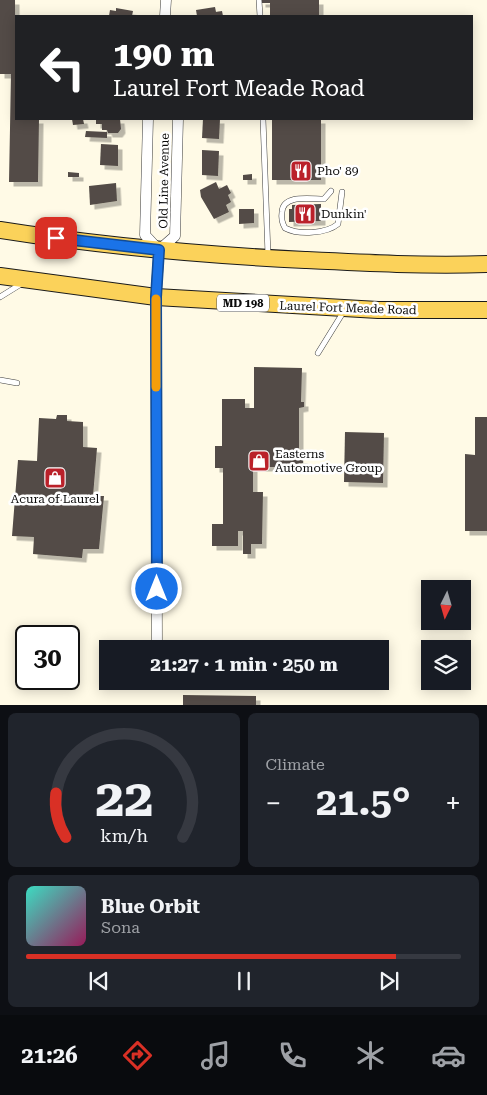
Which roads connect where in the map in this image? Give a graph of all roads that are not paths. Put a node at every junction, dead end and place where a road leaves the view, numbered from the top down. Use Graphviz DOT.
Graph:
graph roads {
  1 [pos="166,0"];
  2 [pos="259,0"];
  3 [pos="165,15"];
  4 [pos="260,15"];
  5 [pos="148,120"];
  6 [pos="178,120"];
  7 [pos="263,120"];
  8 [pos="331,192"];
  9 [pos="342,192"];
  10 [pos="0,230"];
  11 [pos="159,250"];
  12 [pos="268,258"];
  13 [pos="487,264"];
  14 [pos="0,276"];
  15 [pos="27,281"];
  16 [pos="0,297"];
  17 [pos="156,297"];
  18 [pos="346,308"];
  19 [pos="487,310"];
  20 [pos="318,354"];
  21 [pos="0,380"];
  22 [pos="17,383"];
  23 [pos="157,640"];
  1 -- 3 [label="street"];
  2 -- 4 [label="lane"];
  5 -- 11 [label="street, Old Line Avenue"];
  6 -- 11 [label="street, Old Line Avenue"];
  7 -- 12 [label="lane"];
  8 -- 9 [label="lane"];
  10 -- 11 [label="main road"];
  11 -- 12 [label="main road"];
  11 -- 17 [label="street"];
  12 -- 13 [label="main road"];
  14 -- 15 [label="main road, Laurel Fort Meade Road / MD 198"];
  15 -- 16 [label="lane"];
  15 -- 17 [label="main road, Laurel Fort Meade Road / MD 198"];
  17 -- 18 [label="main road, Laurel Fort Meade Road / MD 198"];
  17 -- 23 [label="street"];
  18 -- 19 [label="main road, Laurel Fort Meade Road / MD 198"];
  18 -- 20 [label="lane"];
  21 -- 22 [label="lane"];
}
